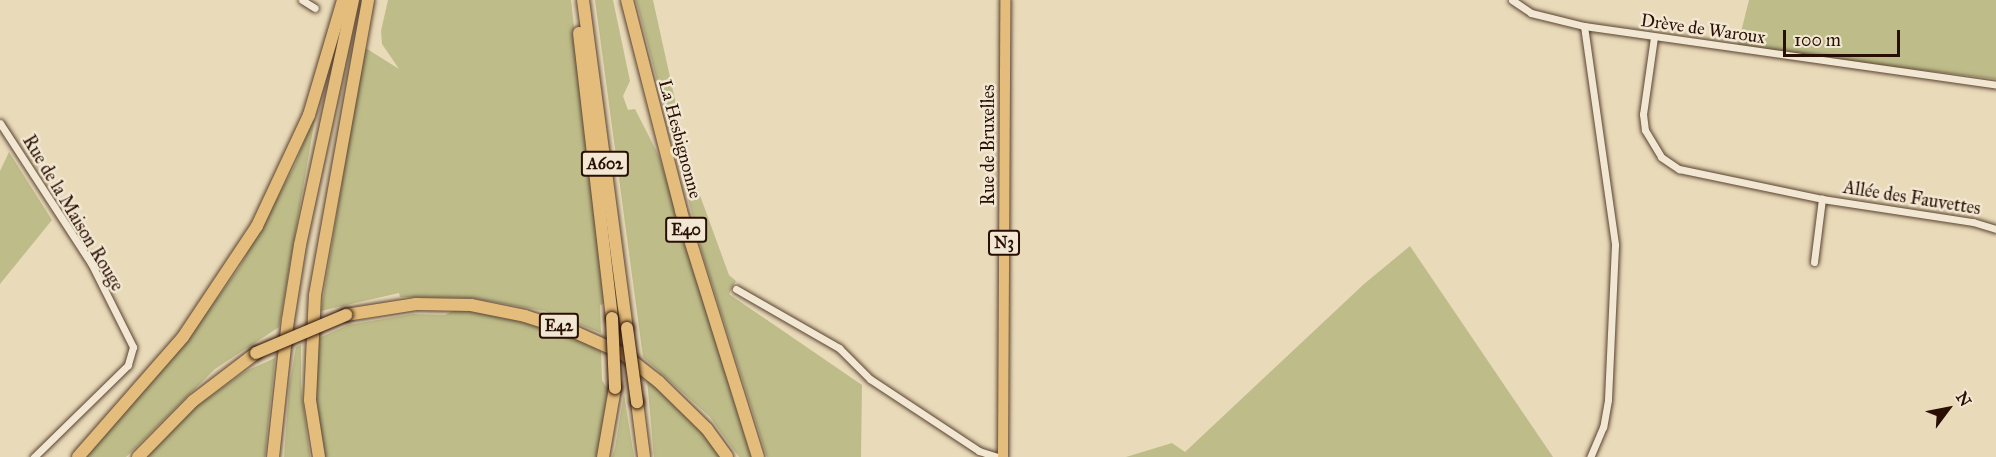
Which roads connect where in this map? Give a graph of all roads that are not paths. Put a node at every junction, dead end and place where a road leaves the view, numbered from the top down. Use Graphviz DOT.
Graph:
graph roads {
  1 [pos="302,0"];
  2 [pos="343,0"];
  3 [pos="353,0"];
  4 [pos="368,0"];
  5 [pos="576,0"];
  6 [pos="583,0"];
  7 [pos="627,0"];
  8 [pos="1005,0"];
  9 [pos="1512,0"];
  10 [pos="315,8"];
  11 [pos="1584,26"];
  12 [pos="1654,37"];
  13 [pos="1996,85"];
  14 [pos="0,123"];
  15 [pos="1822,199"];
  16 [pos="1996,229"];
  17 [pos="1814,262"];
  18 [pos="736,289"];
  19 [pos="34,457"];
  20 [pos="78,457"];
  21 [pos="138,457"];
  22 [pos="273,457"];
  23 [pos="319,457"];
  24 [pos="603,457"];
  25 [pos="644,457"];
  26 [pos="727,457"];
  27 [pos="758,457"];
  28 [pos="997,457"];
  29 [pos="1003,457"];
  30 [pos="1590,457"];
  1 -- 10 [label="street"];
  2 -- 20 [label="highway"];
  3 -- 22 [label="highway"];
  4 -- 23 [label="highway"];
  5 -- 24 [label="highway, bridge"];
  6 -- 25 [label="highway, A602, bridge"];
  7 -- 27 [label="highway, La Hesbignonne / E40"];
  8 -- 29 [label="main road, Rue de Bruxelles / N3"];
  9 -- 11 [label="street, Drève de Waroux"];
  11 -- 12 [label="street, Drève de Waroux"];
  11 -- 30 [label="street"];
  12 -- 13 [label="street, Drève de Waroux"];
  12 -- 15 [label="street, Allée des Fauvettes"];
  14 -- 19 [label="street, Rue de la Maison Rouge"];
  15 -- 16 [label="street, Allée des Fauvettes"];
  15 -- 17 [label="street, Allée des Fauvettes"];
  18 -- 28 [label="street"];
  21 -- 26 [label="highway, E42, bridge"];
}
